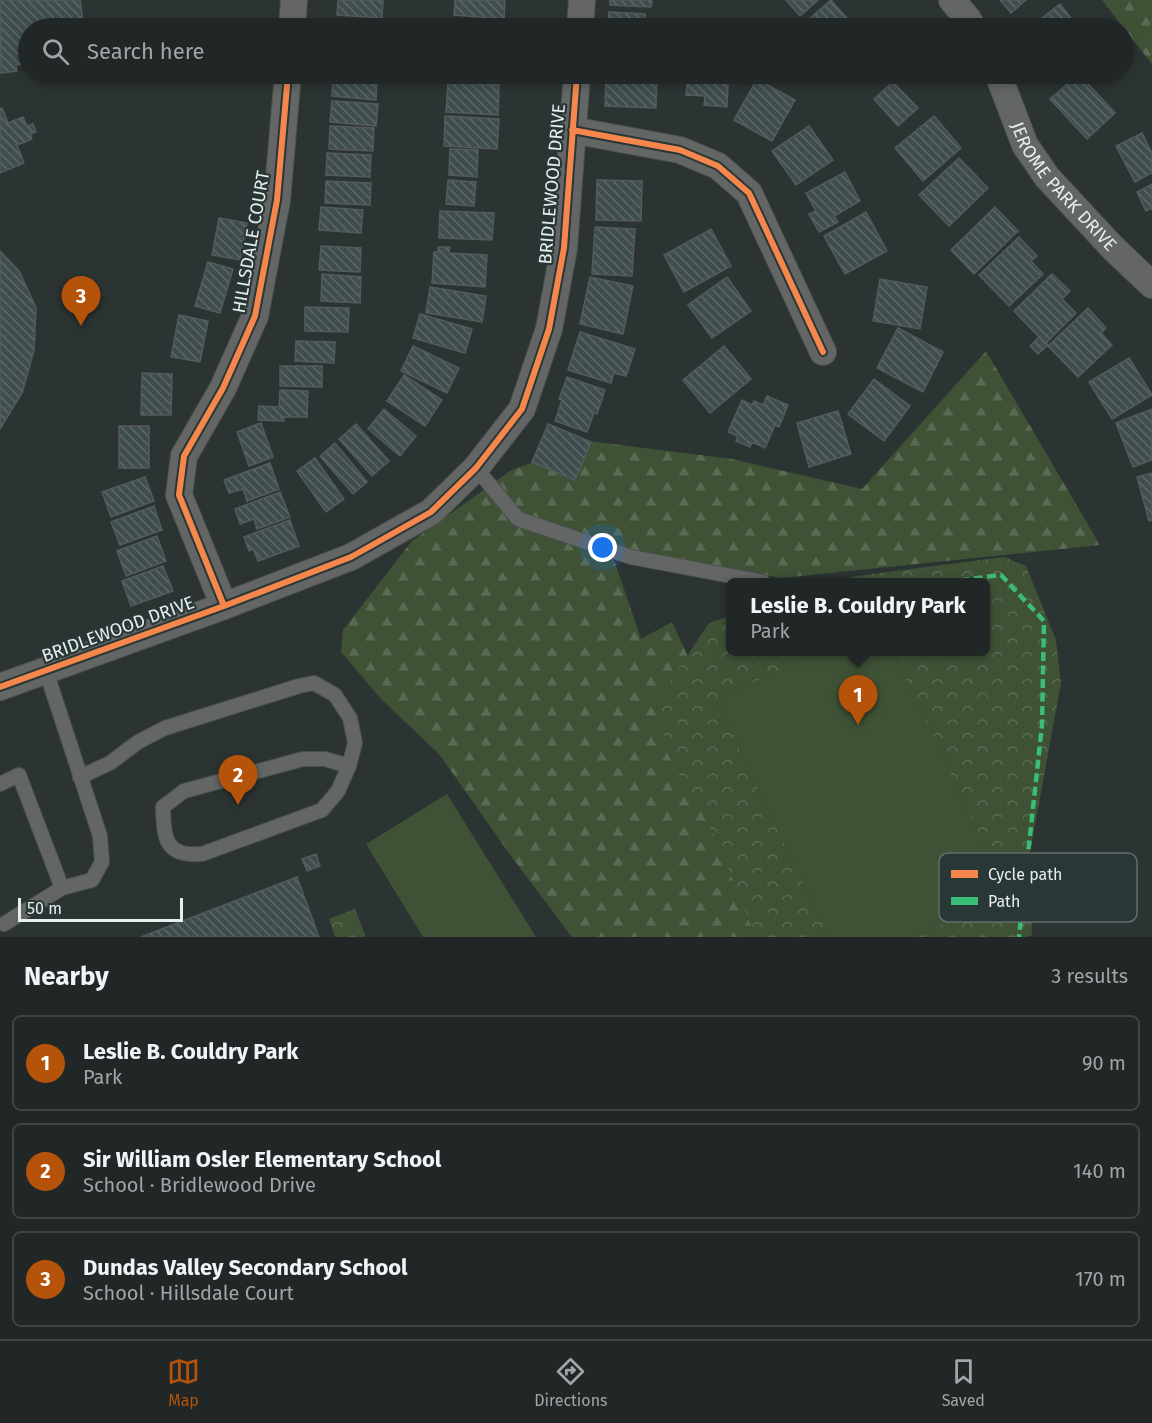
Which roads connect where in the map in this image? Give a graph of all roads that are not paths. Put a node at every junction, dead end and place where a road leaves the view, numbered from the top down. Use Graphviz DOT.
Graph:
graph roads {
  1 [pos="294,0"];
  2 [pos="582,0"];
  3 [pos="952,0"];
  4 [pos="293,18"];
  5 [pos="581,18"];
  6 [pos="966,18"];
  7 [pos="287,84"];
  8 [pos="575,84"];
  9 [pos="1002,84"];
  10 [pos="572,130"];
  11 [pos="1152,285"];
  12 [pos="823,352"];
  13 [pos="476,468"];
  14 [pos="741,578"];
  15 [pos="224,606"];
  16 [pos="45,671"];
  17 [pos="0,687"];
  18 [pos="348,766"];
  19 [pos="80,777"];
  20 [pos="0,784"];
  21 [pos="62,888"];
  22 [pos="4,926"];
  1 -- 4 [label="street"];
  2 -- 5 [label="street"];
  3 -- 6 [label="street"];
  7 -- 15 [label="street, HILLSDALE COURT"];
  8 -- 10 [label="street, BRIDLEWOOD DRIVE"];
  9 -- 11 [label="street, JEROME PARK DRIVE"];
  10 -- 12 [label="street"];
  10 -- 13 [label="street, BRIDLEWOOD DRIVE"];
  13 -- 14 [label="lane"];
  13 -- 15 [label="street, BRIDLEWOOD DRIVE"];
  15 -- 16 [label="street, BRIDLEWOOD DRIVE"];
  16 -- 17 [label="street, BRIDLEWOOD DRIVE"];
  16 -- 19 [label="lane"];
  18 -- 18 [label="lane"];
  18 -- 19 [label="lane"];
  19 -- 21 [label="lane"];
  20 -- 21 [label="lane"];
  21 -- 22 [label="lane"];
}
